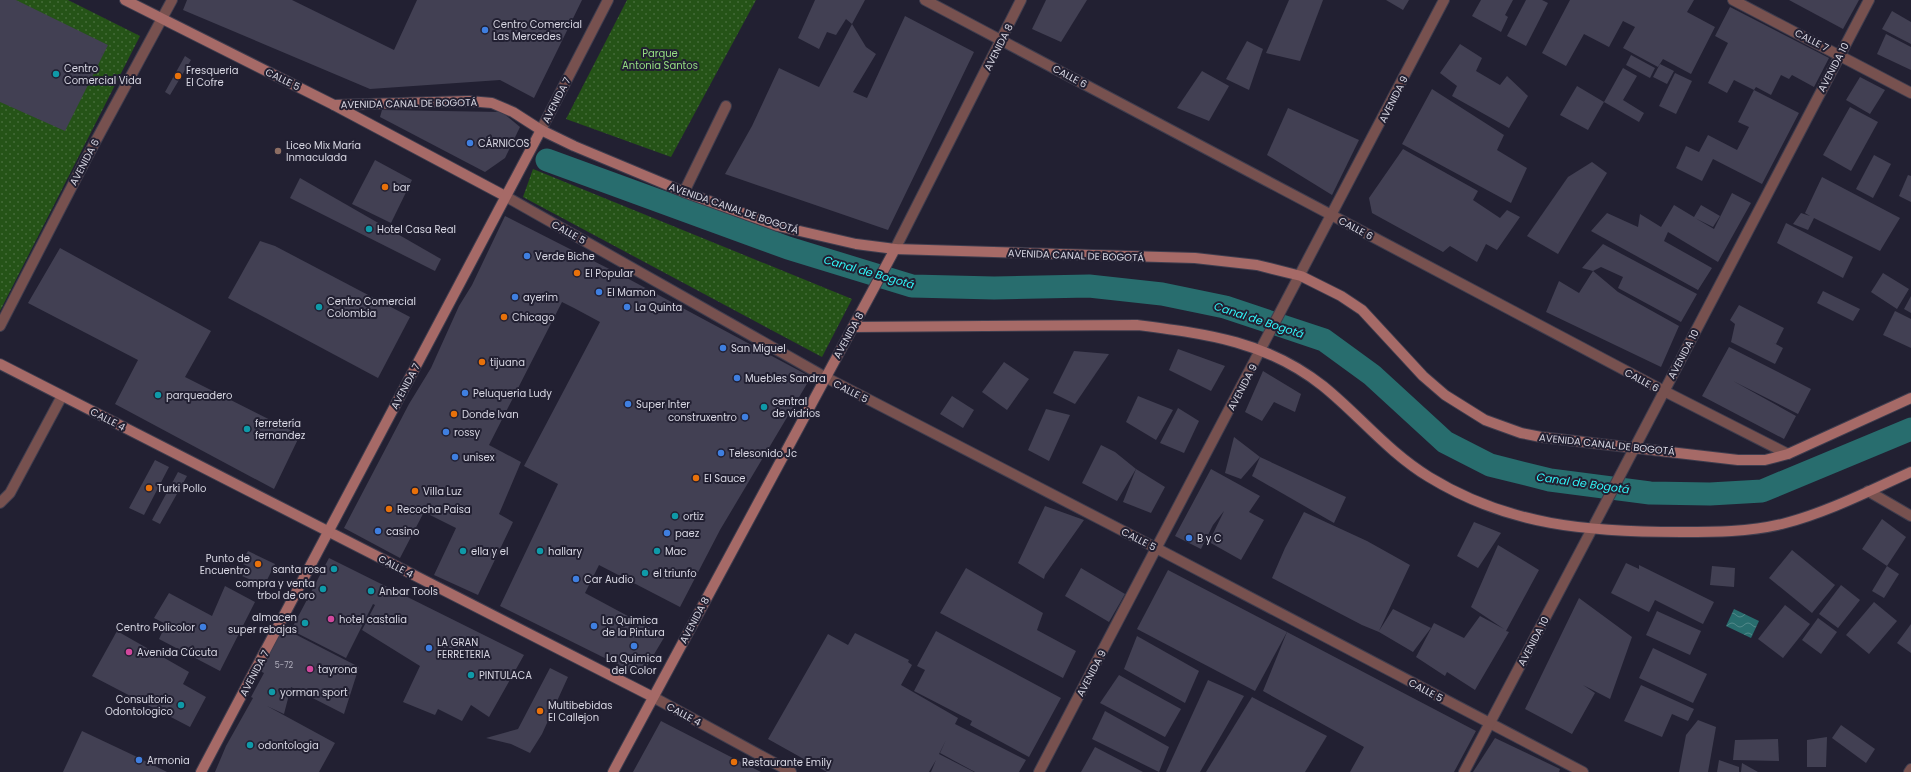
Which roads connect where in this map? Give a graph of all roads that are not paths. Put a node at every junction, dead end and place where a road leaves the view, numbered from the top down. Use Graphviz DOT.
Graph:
graph roads {
  1 [pos="125,0"];
  2 [pos="172,0"];
  3 [pos="608,0"];
  4 [pos="925,0"];
  5 [pos="1022,0"];
  6 [pos="1444,0"];
  7 [pos="1733,0"];
  8 [pos="1869,0"];
  9 [pos="162,19"];
  10 [pos="1001,40"];
  11 [pos="1840,55"];
  12 [pos="1911,93"];
  13 [pos="334,105"];
  14 [pos="726,106"];
  15 [pos="540,130"];
  16 [pos="684,192"];
  17 [pos="505,196"];
  18 [pos="1333,216"];
  19 [pos="895,249"];
  20 [pos="1301,276"];
  21 [pos="0,326"];
  22 [pos="853,327"];
  23 [pos="1262,349"];
  24 [pos="0,364"];
  25 [pos="825,377"];
  26 [pos="1664,391"];
  27 [pos="62,396"];
  28 [pos="1911,398"];
  29 [pos="1636,447"];
  30 [pos="1788,454"];
  31 [pos="1911,472"];
  32 [pos="1868,491"];
  33 [pos="0,503"];
  34 [pos="1911,516"];
  35 [pos="1592,529"];
  36 [pos="328,532"];
  37 [pos="1156,548"];
  38 [pos="652,697"];
  39 [pos="1490,724"];
  40 [pos="1911,769"];
  41 [pos="201,772"];
  42 [pos="613,772"];
  43 [pos="791,772"];
  44 [pos="1039,772"];
  45 [pos="1464,772"];
  46 [pos="1582,772"];
  47 [pos="1909,772"];
  1 -- 9 [label="main road, CALLE 5"];
  2 -- 9 [label="street, AVENIDA 6"];
  3 -- 15 [label="street, AVENIDA 7"];
  4 -- 10 [label="street, CALLE 6"];
  5 -- 10 [label="street, AVENIDA 8"];
  6 -- 18 [label="street, AVENIDA 9"];
  7 -- 11 [label="street, CALLE 7"];
  8 -- 11 [label="street, AVENIDA 10"];
  9 -- 13 [label="main road, CALLE 5"];
  9 -- 21 [label="street, AVENIDA 6"];
  10 -- 18 [label="street, CALLE 6"];
  10 -- 19 [label="street, AVENIDA 8"];
  11 -- 12 [label="street, CALLE 7"];
  11 -- 26 [label="street, AVENIDA 10"];
  13 -- 15 [label="main road, AVENIDA CANAL DE BOGOTÁ"];
  13 -- 17 [label="main road, CALLE 5"];
  14 -- 16 [label="street"];
  15 -- 16 [label="main road, AVENIDA CANAL DE BOGOTÁ"];
  15 -- 17 [label="main road, AVENIDA 7"];
  16 -- 19 [label="main road, AVENIDA CANAL DE BOGOTÁ"];
  17 -- 25 [label="street, CALLE 5"];
  17 -- 36 [label="main road, AVENIDA 7"];
  18 -- 20 [label="street, AVENIDA 9"];
  18 -- 26 [label="street, CALLE 6"];
  19 -- 20 [label="main road, AVENIDA CANAL DE BOGOTÁ"];
  19 -- 22 [label="main road, AVENIDA 8"];
  20 -- 23 [label="street, AVENIDA 9"];
  20 -- 29 [label="main road, AVENIDA CANAL DE BOGOTÁ"];
  22 -- 23 [label="main road"];
  22 -- 25 [label="main road, AVENIDA 8"];
  23 -- 35 [label="main road"];
  23 -- 37 [label="street, AVENIDA 9"];
  24 -- 27 [label="main road, CALLE 4"];
  25 -- 37 [label="street, CALLE 5"];
  25 -- 38 [label="main road, AVENIDA 8"];
  26 -- 29 [label="street, AVENIDA 10"];
  26 -- 30 [label="street, CALLE 6"];
  27 -- 33 [label="street"];
  27 -- 36 [label="main road, CALLE 4"];
  28 -- 30 [label="main road, AVENIDA CANAL DE BOGOTÁ"];
  29 -- 30 [label="main road, AVENIDA CANAL DE BOGOTÁ"];
  29 -- 35 [label="street, AVENIDA 10"];
  31 -- 32 [label="main road"];
  32 -- 34 [label="street"];
  32 -- 35 [label="main road"];
  35 -- 39 [label="street, AVENIDA 10"];
  36 -- 38 [label="main road, CALLE 4"];
  36 -- 41 [label="main road, AVENIDA 7"];
  37 -- 39 [label="street, CALLE 5"];
  37 -- 44 [label="street, AVENIDA 9"];
  38 -- 42 [label="main road, AVENIDA 8"];
  38 -- 43 [label="street, CALLE 4"];
  39 -- 45 [label="street, AVENIDA 10"];
  39 -- 46 [label="street, CALLE 5"];
  40 -- 47 [label="street"];
}
